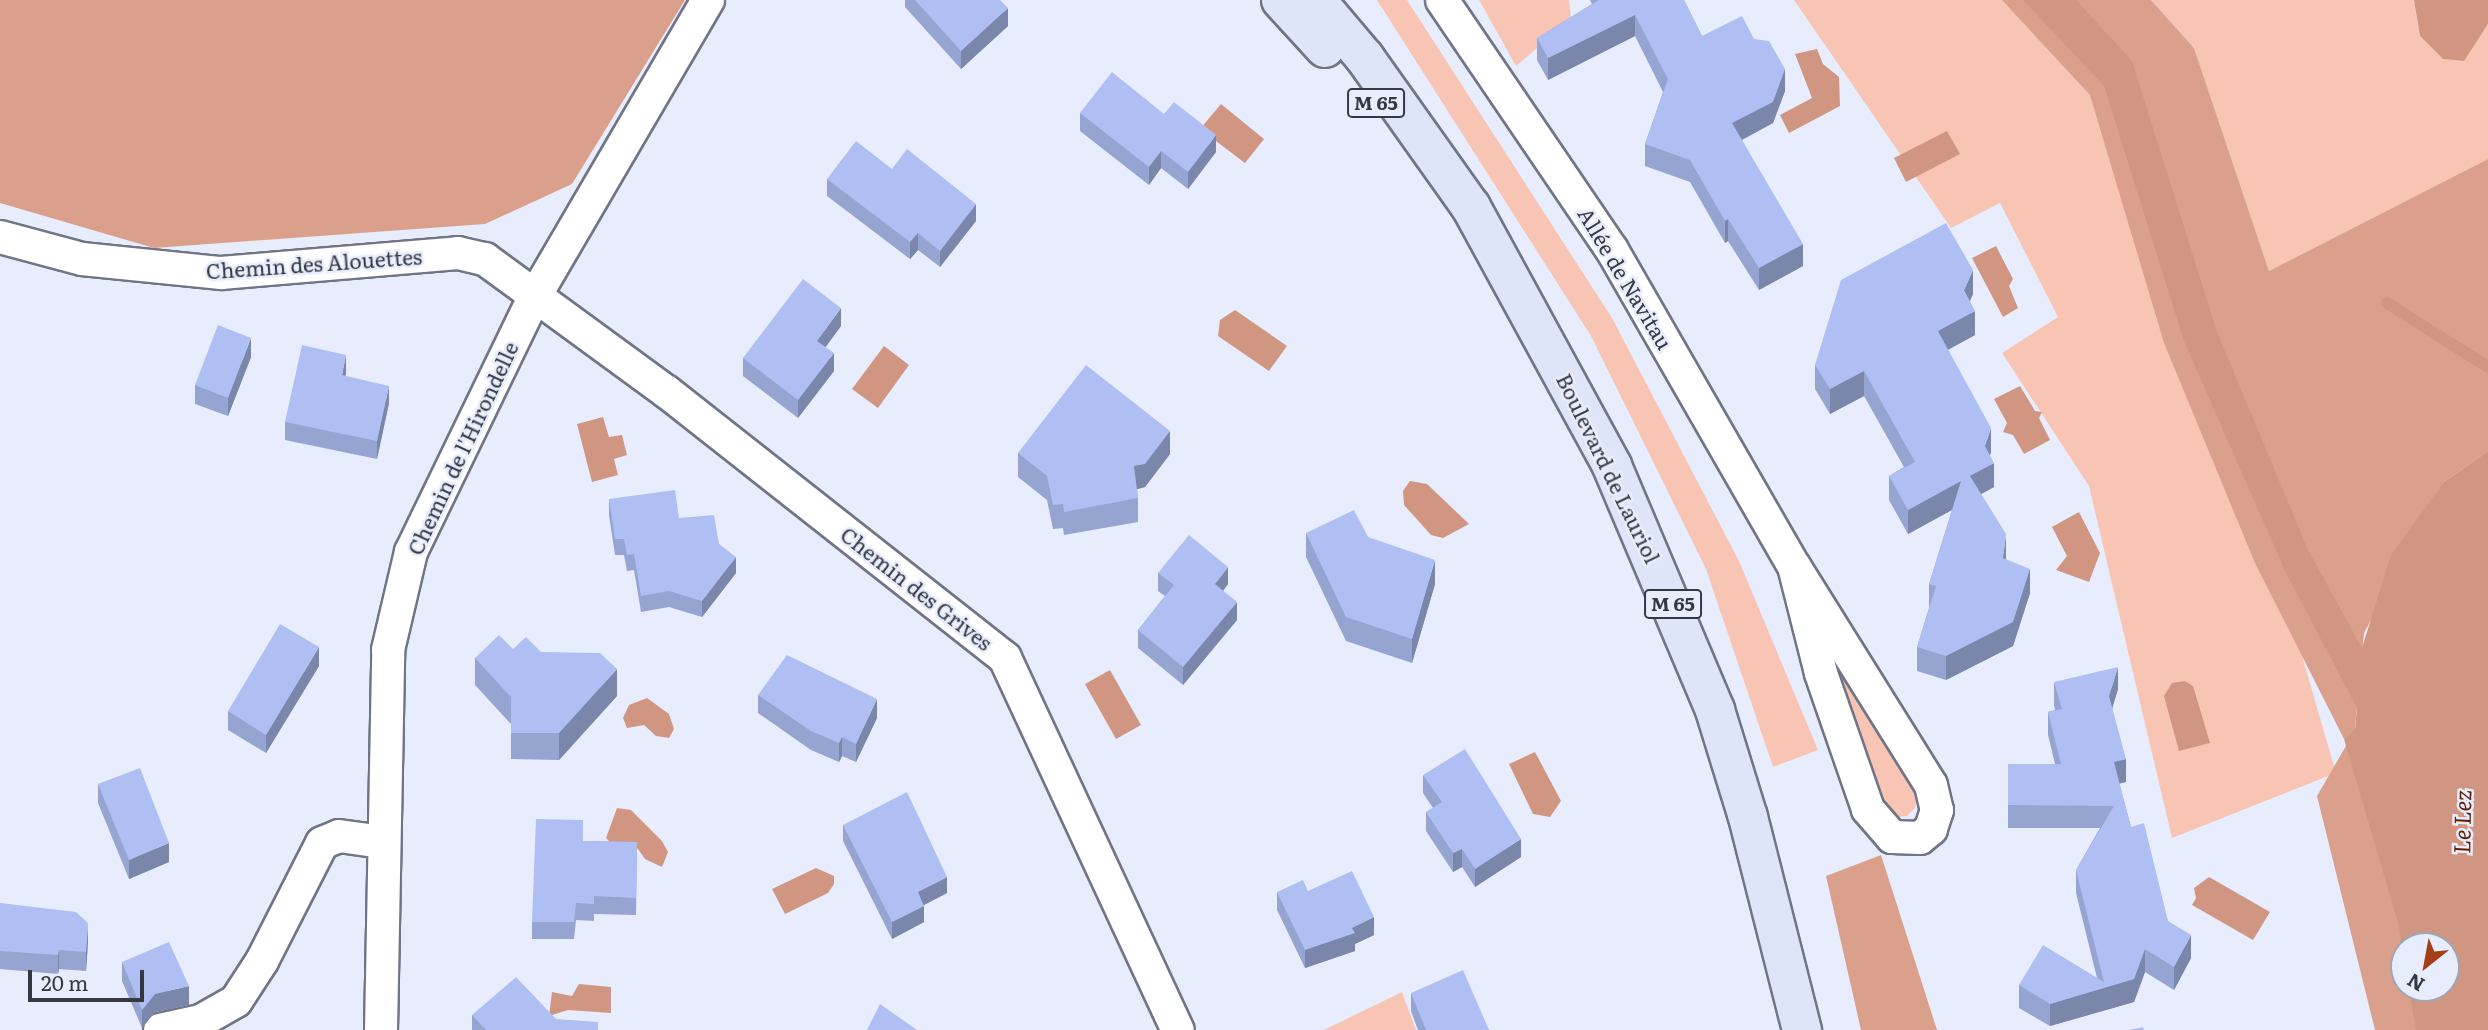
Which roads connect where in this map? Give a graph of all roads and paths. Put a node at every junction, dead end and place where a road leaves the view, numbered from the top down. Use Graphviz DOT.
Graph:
graph roads {
  1 [pos="708,0"];
  2 [pos="1281,0"];
  3 [pos="1316,0"];
  4 [pos="1442,0"];
  5 [pos="1471,207"];
  6 [pos="0,237"];
  7 [pos="535,296"];
  8 [pos="1794,566"];
  9 [pos="382,842"];
  10 [pos="160,1030"];
  11 [pos="381,1030"];
  12 [pos="1178,1030"];
  13 [pos="1802,1030"];
  1 -- 7 [label="street, Chemin de l'Hirondelle"];
  2 -- 5 [label="main road, M 65"];
  3 -- 5 [label="main road, Boulevard de Lauriol / M 65"];
  4 -- 8 [label="street, Allée de Navitau"];
  5 -- 13 [label="main road, Boulevard de Lauriol / M 65"];
  6 -- 7 [label="street, Chemin des Alouettes"];
  7 -- 9 [label="street, Chemin de l'Hirondelle"];
  7 -- 12 [label="street, Chemin des Grives"];
  8 -- 8 [label="street, Allée de Navitau"];
  9 -- 10 [label="street"];
  9 -- 11 [label="street, Chemin de l'Hirondelle"];
}
